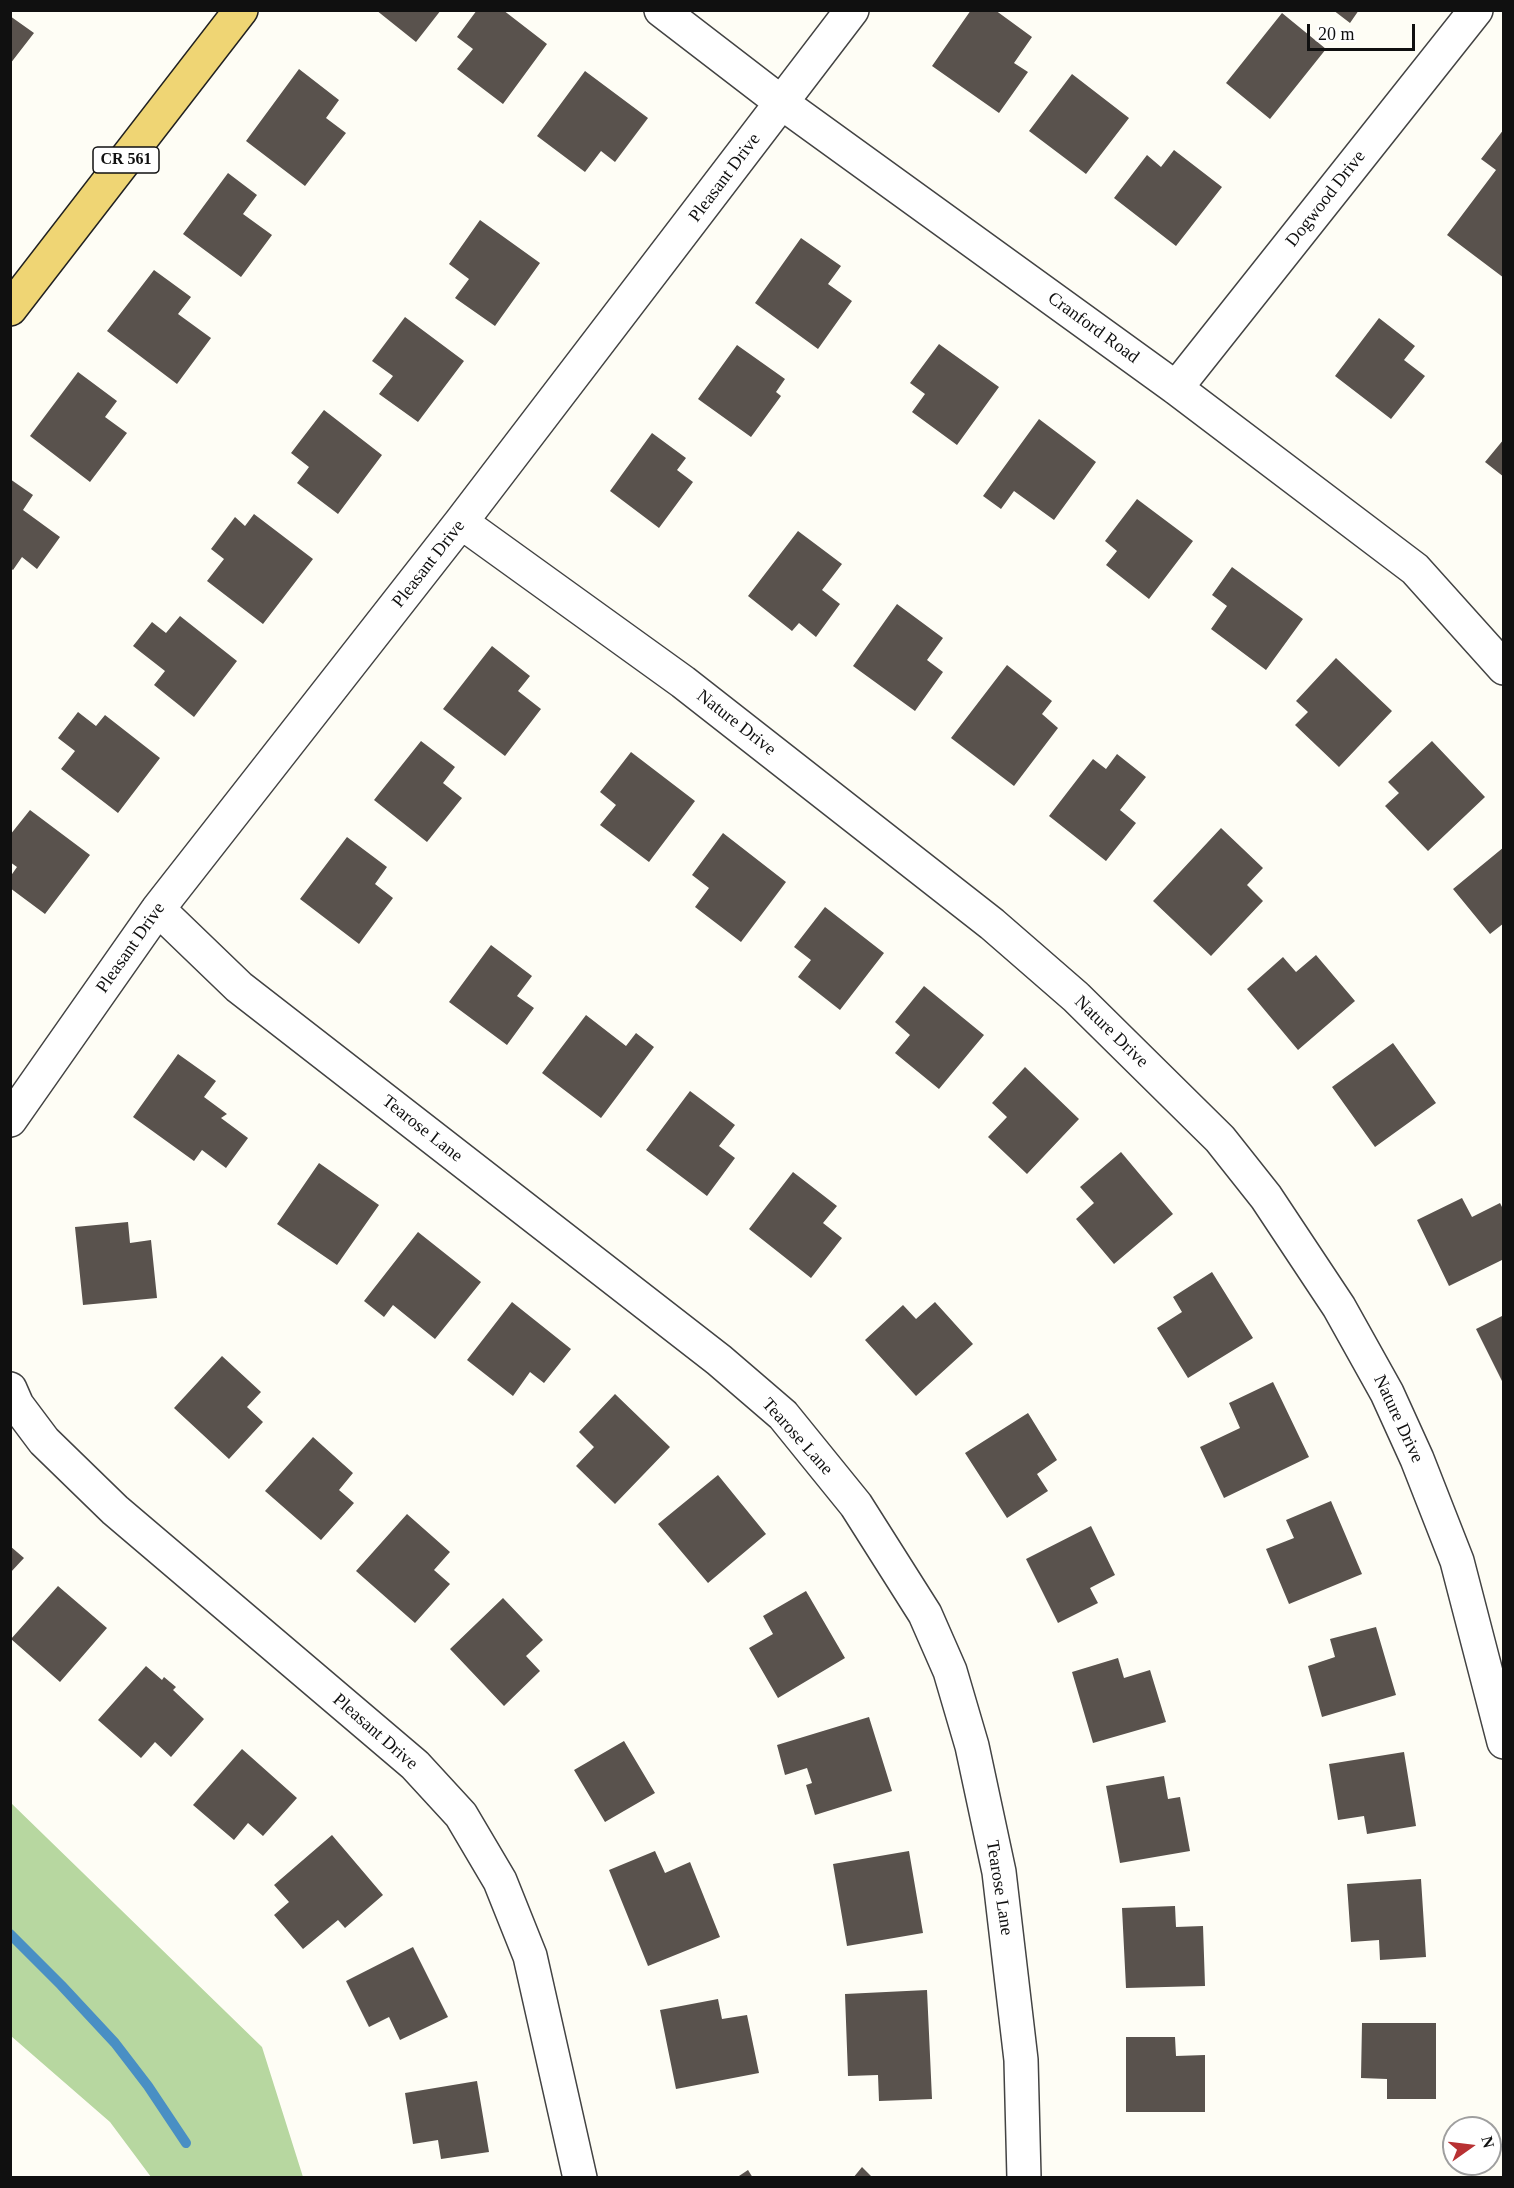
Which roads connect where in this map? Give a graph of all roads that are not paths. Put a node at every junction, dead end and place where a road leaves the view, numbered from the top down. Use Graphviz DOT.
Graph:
graph roads {
  1 [pos="240,10"];
  2 [pos="661,10"];
  3 [pos="852,10"];
  4 [pos="1476,10"];
  5 [pos="782,103"];
  6 [pos="10,309"];
  7 [pos="1176,388"];
  8 [pos="461,522"];
  9 [pos="1503,668"];
  10 [pos="158,909"];
  11 [pos="10,1120"];
  12 [pos="10,1389"];
  13 [pos="1503,1742"];
  14 [pos="580,2178"];
  15 [pos="1024,2178"];
  1 -- 6 [label="main road, CR 561"];
  2 -- 5 [label="street, Cranford Road"];
  3 -- 5 [label="street, Pleasant Drive"];
  4 -- 7 [label="street, Dogwood Drive"];
  5 -- 7 [label="street, Cranford Road"];
  5 -- 8 [label="street, Pleasant Drive"];
  7 -- 9 [label="street, Cranford Road"];
  8 -- 10 [label="street, Pleasant Drive"];
  8 -- 13 [label="street, Nature Drive"];
  10 -- 11 [label="street, Pleasant Drive"];
  10 -- 15 [label="street, Tearose Lane"];
  12 -- 14 [label="street, Pleasant Drive"];
}
